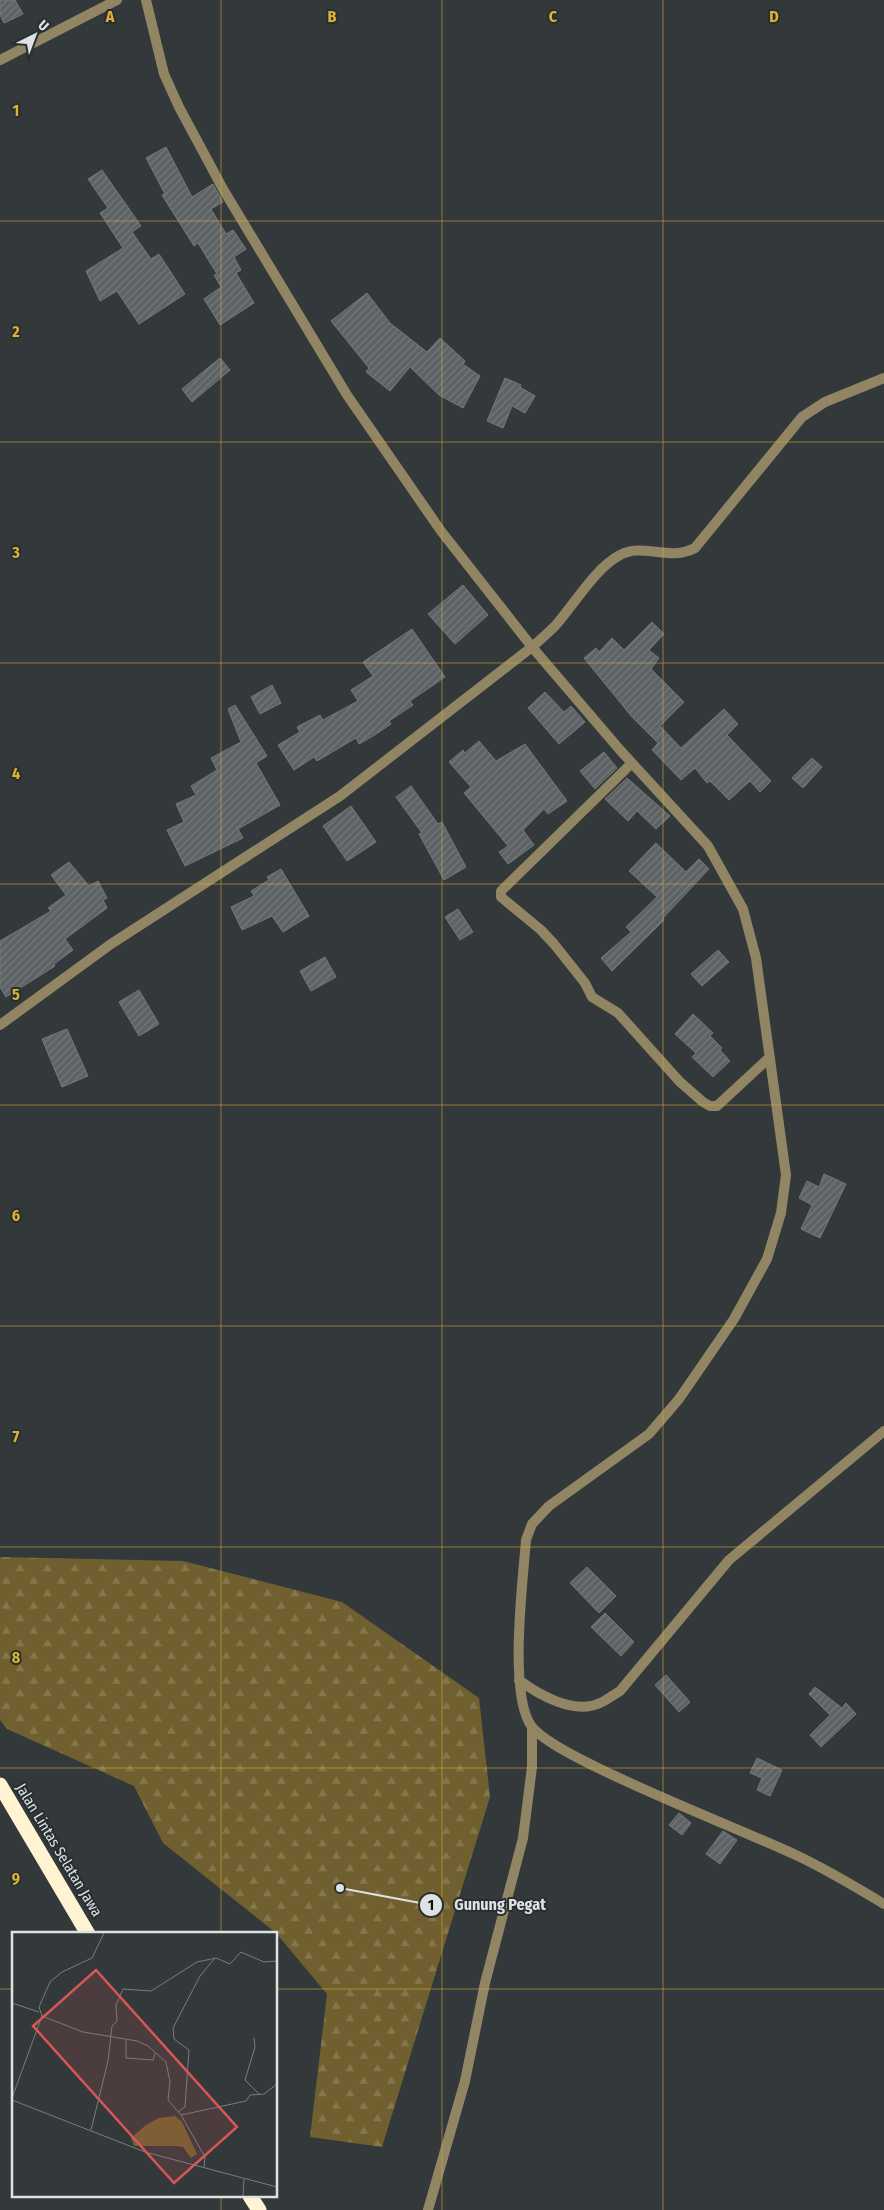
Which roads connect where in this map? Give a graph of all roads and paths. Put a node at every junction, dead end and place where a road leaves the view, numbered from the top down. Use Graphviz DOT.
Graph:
graph roads {
  1 [pos="117,0"];
  2 [pos="146,0"];
  3 [pos="0,60"];
  4 [pos="884,378"];
  5 [pos="532,647"];
  6 [pos="632,763"];
  7 [pos="0,1025"];
  8 [pos="770,1057"];
  9 [pos="884,1431"];
  10 [pos="519,1680"];
  11 [pos="532,1727"];
  12 [pos="0,1785"];
  13 [pos="884,1904"];
  14 [pos="87,1932"];
  15 [pos="251,2198"];
  16 [pos="259,2210"];
  17 [pos="428,2210"];
  1 -- 3 [label="street"];
  2 -- 5 [label="street"];
  4 -- 5 [label="street"];
  5 -- 6 [label="street"];
  5 -- 7 [label="street"];
  6 -- 8 [label="street"];
  6 -- 8 [label="street"];
  8 -- 10 [label="street"];
  9 -- 10 [label="street"];
  10 -- 11 [label="street"];
  11 -- 13 [label="street"];
  11 -- 17 [label="street"];
  12 -- 14 [label="highway, Jalan Lintas Selatan Jawa"];
  15 -- 16 [label="highway"];
}
